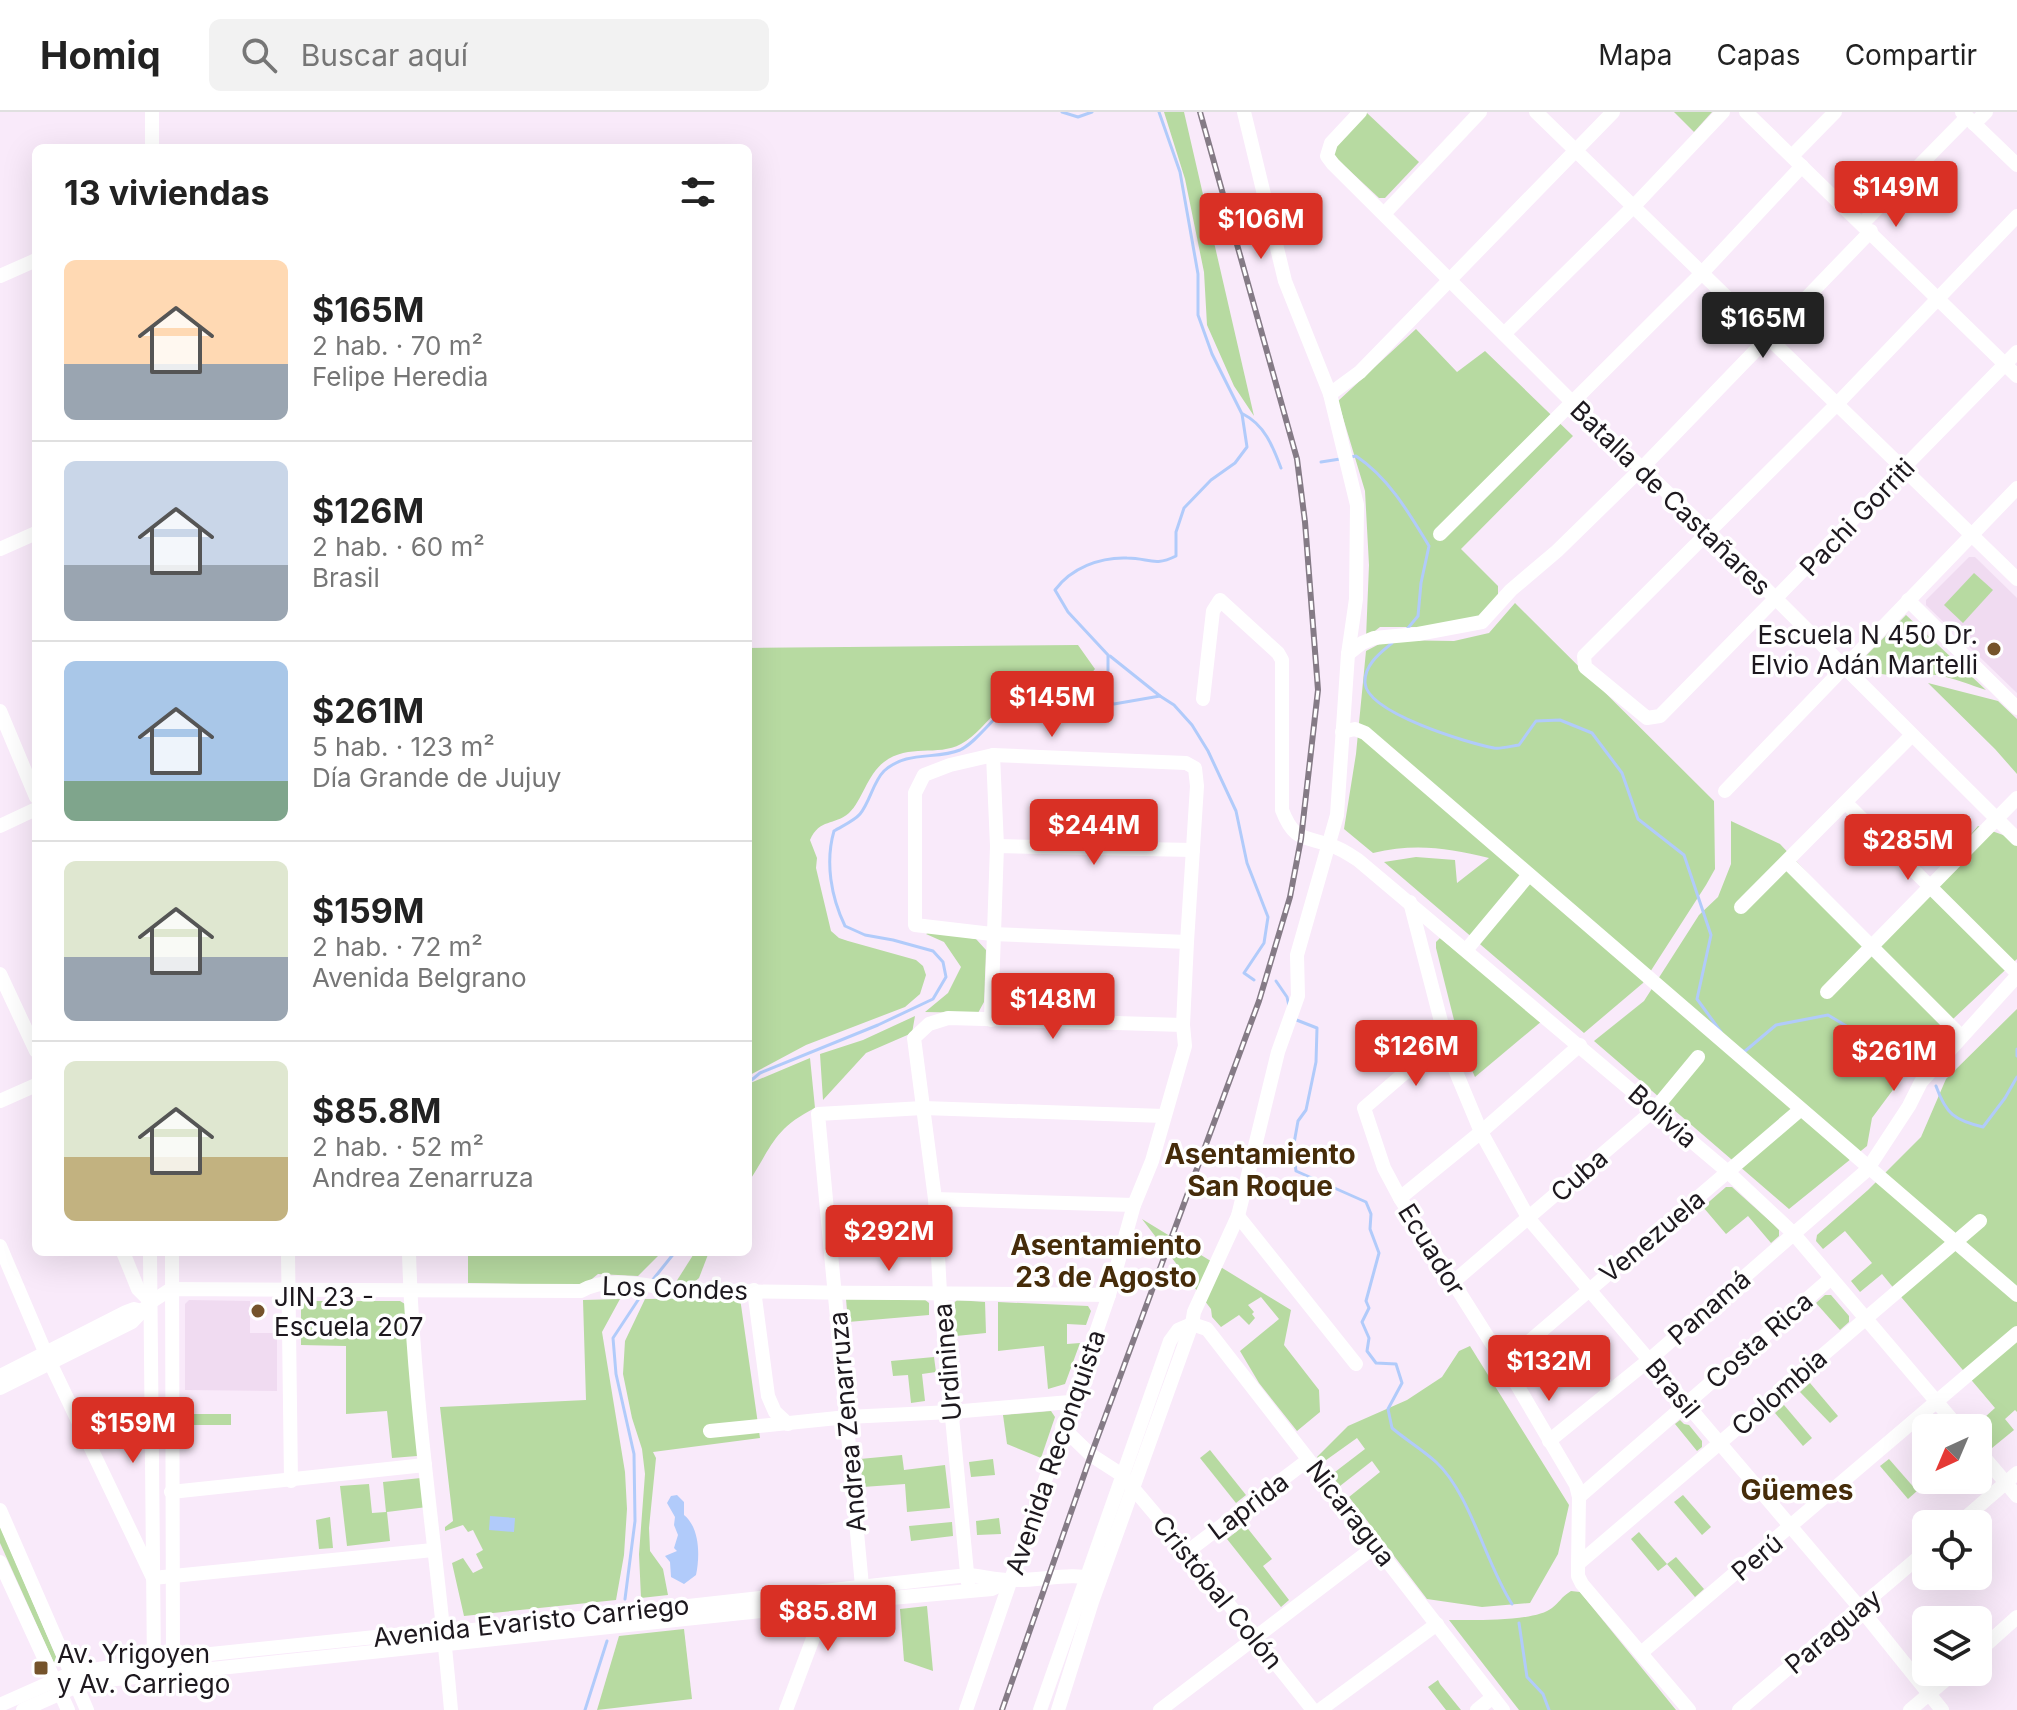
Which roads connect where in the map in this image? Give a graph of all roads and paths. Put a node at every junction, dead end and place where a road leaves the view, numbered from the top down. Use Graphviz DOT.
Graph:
graph roads {
  1 [pos="152,112"];
  2 [pos="1244,112"];
  3 [pos="1360,112"];
  4 [pos="1480,112"];
  5 [pos="1536,112"];
  6 [pos="1613,112"];
  7 [pos="1723,112"];
  8 [pos="1746,112"];
  9 [pos="1835,112"];
  10 [pos="1986,112"];
  11 [pos="1968,118"];
  12 [pos="152,144"];
  13 [pos="1576,150"];
  14 [pos="1797,161"];
  15 [pos="2017,165"];
  16 [pos="1634,206"];
  17 [pos="1384,214"];
  18 [pos="2017,216"];
  19 [pos="1867,228"];
  20 [pos="32,262"];
  21 [pos="1701,274"];
  22 [pos="0,276"];
  23 [pos="1450,280"];
  24 [pos="1937,298"];
  25 [pos="1504,334"];
  26 [pos="1769,339"];
  27 [pos="2017,352"];
  28 [pos="2005,365"];
  29 [pos="2017,376"];
  30 [pos="1330,394"];
  31 [pos="1572,402"];
  32 [pos="1836,405"];
  33 [pos="1642,468"];
  34 [pos="1903,469"];
  35 [pos="2017,488"];
  36 [pos="1710,533"];
  37 [pos="1440,534"];
  38 [pos="32,535"];
  39 [pos="1971,536"];
  40 [pos="0,549"];
  41 [pos="2017,579"];
  42 [pos="1908,600"];
  43 [pos="1775,601"];
  44 [pos="1348,654"];
  45 [pos="1844,667"];
  46 [pos="1203,699"];
  47 [pos="2017,708"];
  48 [pos="0,711"];
  49 [pos="1342,732"];
  50 [pos="1912,735"];
  51 [pos="993,755"];
  52 [pos="32,787"];
  53 [pos="1725,791"];
  54 [pos="2017,798"];
  55 [pos="1846,803"];
  56 [pos="32,811"];
  57 [pos="1996,819"];
  58 [pos="0,826"];
  59 [pos="2017,839"];
  60 [pos="1328,844"];
  61 [pos="997,846"];
  62 [pos="1193,850"];
  63 [pos="1787,862"];
  64 [pos="1527,877"];
  65 [pos="1930,887"];
  66 [pos="1410,902"];
  67 [pos="1741,907"];
  68 [pos="992,934"];
  69 [pos="1187,942"];
  70 [pos="1871,947"];
  71 [pos="1467,949"];
  72 [pos="0,974"];
  73 [pos="2017,975"];
  74 [pos="1827,992"];
  75 [pos="991,1020"];
  76 [pos="1183,1025"];
  77 [pos="1961,1036"];
  78 [pos="1444,1039"];
  79 [pos="32,1042"];
  80 [pos="1580,1045"];
  81 [pos="1698,1057"];
  82 [pos="32,1087"];
  83 [pos="0,1101"];
  84 [pos="923,1108"];
  85 [pos="1655,1109"];
  86 [pos="1800,1110"];
  87 [pos="1164,1116"];
  88 [pos="1481,1132"];
  89 [pos="1868,1168"];
  90 [pos="1728,1172"];
  91 [pos="1400,1198"];
  92 [pos="935,1199"];
  93 [pos="1134,1205"];
  94 [pos="1238,1216"];
  95 [pos="1529,1219"];
  96 [pos="1980,1221"];
  97 [pos="1793,1233"];
  98 [pos="1955,1242"];
  99 [pos="0,1246"];
  100 [pos="125,1256"];
  101 [pos="150,1256"];
  102 [pos="172,1256"];
  103 [pos="288,1256"];
  104 [pos="409,1256"];
  105 [pos="1830,1279"];
  106 [pos="1452,1283"];
  107 [pos="1590,1288"];
  108 [pos="171,1289"];
  109 [pos="288,1289"];
  110 [pos="754,1290"];
  111 [pos="834,1291"];
  112 [pos="410,1292"];
  113 [pos="940,1293"];
  114 [pos="1109,1295"];
  115 [pos="2017,1295"];
  116 [pos="147,1306"];
  117 [pos="1864,1318"];
  118 [pos="1192,1324"];
  119 [pos="2017,1333"];
  120 [pos="48,1358"];
  121 [pos="1649,1360"];
  122 [pos="1504,1363"];
  123 [pos="1356,1364"];
  124 [pos="0,1376"];
  125 [pos="0,1388"];
  126 [pos="1936,1401"];
  127 [pos="1070,1402"];
  128 [pos="1686,1403"];
  129 [pos="951,1412"];
  130 [pos="1947,1414"];
  131 [pos="847,1417"];
  132 [pos="788,1424"];
  133 [pos="1062,1427"];
  134 [pos="710,1431"];
  135 [pos="1549,1441"];
  136 [pos="1720,1444"];
  137 [pos="1308,1460"];
  138 [pos="1992,1462"];
  139 [pos="425,1465"];
  140 [pos="1122,1475"];
  141 [pos="2011,1478"];
  142 [pos="291,1481"];
  143 [pos="1134,1488"];
  144 [pos="171,1492"];
  145 [pos="2017,1496"];
  146 [pos="1579,1497"];
  147 [pos="0,1510"];
  148 [pos="1974,1510"];
  149 [pos="1791,1528"];
  150 [pos="1377,1545"];
  151 [pos="433,1550"];
  152 [pos="1187,1552"];
  153 [pos="0,1562"];
  154 [pos="1912,1563"];
  155 [pos="1578,1564"];
  156 [pos="170,1575"];
  157 [pos="968,1575"];
  158 [pos="1093,1577"];
  159 [pos="153,1578"];
  160 [pos="1011,1580"];
  161 [pos="862,1586"];
  162 [pos="969,1591"];
  163 [pos="826,1597"];
  164 [pos="1860,1608"];
  165 [pos="2017,1617"];
  166 [pos="1437,1624"];
  167 [pos="444,1638"];
  168 [pos="1256,1639"];
  169 [pos="1992,1639"];
  170 [pos="1641,1653"];
  171 [pos="173,1666"];
  172 [pos="154,1668"];
  173 [pos="74,1679"];
  174 [pos="1938,1686"];
  175 [pos="57,1687"];
  176 [pos="1929,1694"];
  177 [pos="1493,1697"];
  178 [pos="1043,1703"];
  179 [pos="0,1705"];
  180 [pos="1170,1707"];
  181 [pos="1060,1709"];
  182 [pos="23,1710"];
  183 [pos="68,1710"];
  184 [pos="87,1710"];
  185 [pos="451,1710"];
  186 [pos="786,1710"];
  187 [pos="966,1710"];
  188 [pos="1313,1710"];
  189 [pos="1320,1710"];
  190 [pos="1477,1710"];
  191 [pos="1503,1710"];
  192 [pos="1689,1710"];
  193 [pos="1739,1710"];
  194 [pos="1910,1710"];
  195 [pos="1942,1710"];
  1 -- 12 [label="street"];
  2 -- 30 [label="street"];
  3 -- 17 [label="street, Batalla de Castañares"];
  4 -- 17 [label="street"];
  5 -- 13 [label="street"];
  6 -- 13 [label="street"];
  7 -- 16 [label="street"];
  8 -- 14 [label="street"];
  9 -- 14 [label="street"];
  10 -- 11 [label="street"];
  11 -- 15 [label="street"];
  11 -- 19 [label="street"];
  13 -- 16 [label="street"];
  13 -- 23 [label="street"];
  14 -- 19 [label="street"];
  14 -- 21 [label="street"];
  16 -- 21 [label="street"];
  16 -- 25 [label="street"];
  17 -- 23 [label="street, Batalla de Castañares"];
  18 -- 24 [label="street"];
  19 -- 24 [label="street"];
  19 -- 26 [label="street"];
  20 -- 22 [label="street"];
  21 -- 26 [label="street"];
  21 -- 31 [label="street"];
  23 -- 25 [label="street, Batalla de Castañares"];
  23 -- 30 [label="street"];
  24 -- 28 [label="street"];
  24 -- 32 [label="street"];
  25 -- 31 [label="street, Batalla de Castañares"];
  26 -- 32 [label="street"];
  26 -- 33 [label="street"];
  27 -- 28 [label="street, Pachi Gorriti"];
  28 -- 29 [label="street"];
  28 -- 34 [label="street, Pachi Gorriti"];
  30 -- 44 [label="street"];
  31 -- 33 [label="street, Batalla de Castañares"];
  31 -- 37 [label="street"];
  32 -- 34 [label="street"];
  32 -- 36 [label="street"];
  33 -- 36 [label="street, Batalla de Castañares"];
  33 -- 44 [label="street"];
  34 -- 39 [label="street"];
  34 -- 43 [label="street, Pachi Gorriti"];
  35 -- 39 [label="street"];
  36 -- 43 [label="street, Batalla de Castañares"];
  36 -- 43 [label="street, Pachi Gorriti"];
  38 -- 40 [label="street"];
  39 -- 41 [label="street"];
  39 -- 42 [label="street"];
  42 -- 45 [label="street"];
  42 -- 47 [label="street"];
  43 -- 45 [label="street, Batalla de Castañares"];
  44 -- 49 [label="street"];
  45 -- 50 [label="street, Batalla de Castañares"];
  45 -- 53 [label="street"];
  46 -- 60 [label="street, Bolivia"];
  48 -- 52 [label="street"];
  49 -- 60 [label="street"];
  49 -- 86 [label="street"];
  50 -- 55 [label="street"];
  50 -- 57 [label="street, Batalla de Castañares"];
  51 -- 61 [label="street"];
  51 -- 62 [label="street, Avenida Reconquista"];
  51 -- 68 [label="street"];
  54 -- 57 [label="street"];
  55 -- 63 [label="street"];
  55 -- 65 [label="street"];
  56 -- 58 [label="street"];
  57 -- 59 [label="street, Batalla de Castañares"];
  57 -- 65 [label="street"];
  60 -- 66 [label="street, Bolivia"];
  60 -- 94 [label="street"];
  61 -- 62 [label="street"];
  61 -- 68 [label="street"];
  62 -- 69 [label="street, Avenida Reconquista"];
  63 -- 67 [label="street"];
  63 -- 70 [label="street"];
  64 -- 71 [label="street"];
  65 -- 70 [label="street"];
  65 -- 73 [label="street"];
  66 -- 71 [label="street, Bolivia"];
  66 -- 78 [label="street, Brasil"];
  68 -- 69 [label="street"];
  68 -- 75 [label="street"];
  69 -- 76 [label="street, Avenida Reconquista"];
  70 -- 74 [label="street"];
  70 -- 77 [label="street"];
  71 -- 80 [label="street, Bolivia"];
  72 -- 79 [label="street"];
  73 -- 77 [label="street, Panamá"];
  75 -- 76 [label="street"];
  75 -- 84 [label="street, Urdininea"];
  76 -- 87 [label="street, Avenida Reconquista"];
  77 -- 89 [label="street, Panamá"];
  78 -- 88 [label="street, Brasil"];
  78 -- 91 [label="street, Ecuador"];
  80 -- 85 [label="street, Bolivia"];
  80 -- 88 [label="street"];
  81 -- 85 [label="street, Cuba"];
  82 -- 83 [label="street"];
  84 -- 87 [label="street"];
  84 -- 92 [label="street, Urdininea"];
  84 -- 111 [label="street, Andrea Zenarruza"];
  85 -- 90 [label="street, Bolivia"];
  85 -- 95 [label="street, Cuba"];
  86 -- 89 [label="street"];
  86 -- 90 [label="street, Venezuela"];
  87 -- 93 [label="street, Avenida Reconquista"];
  88 -- 91 [label="street"];
  88 -- 95 [label="street, Brasil"];
  89 -- 97 [label="street, Panamá"];
  89 -- 98 [label="street"];
  90 -- 97 [label="street, Bolivia"];
  90 -- 107 [label="street, Venezuela"];
  91 -- 106 [label="street, Ecuador"];
  92 -- 93 [label="street"];
  92 -- 113 [label="street, Urdininea"];
  93 -- 114 [label="street, Avenida Reconquista"];
  94 -- 118 [label="street"];
  94 -- 123 [label="street"];
  95 -- 106 [label="street, Cuba"];
  95 -- 107 [label="street, Brasil"];
  96 -- 98 [label="street, Colombia"];
  97 -- 105 [label="street, Bolivia"];
  97 -- 121 [label="street, Panamá"];
  98 -- 115 [label="street"];
  98 -- 117 [label="street, Colombia"];
  99 -- 120 [label="street"];
  100 -- 116 [label="street"];
  101 -- 116 [label="street"];
  102 -- 108 [label="street"];
  103 -- 109 [label="street"];
  104 -- 112 [label="street"];
  105 -- 117 [label="street, Bolivia"];
  105 -- 128 [label="street, Costa Rica"];
  106 -- 122 [label="street, Ecuador"];
  107 -- 121 [label="street, Brasil"];
  107 -- 122 [label="street, Venezuela"];
  108 -- 109 [label="street, Los Condes"];
  108 -- 116 [label="street"];
  108 -- 144 [label="street"];
  109 -- 112 [label="street, Los Condes"];
  109 -- 142 [label="street"];
  110 -- 111 [label="street, Los Condes"];
  110 -- 112 [label="street, Los Condes"];
  110 -- 132 [label="street"];
  111 -- 113 [label="street, Los Condes"];
  111 -- 131 [label="street, Andrea Zenarruza"];
  112 -- 139 [label="street"];
  113 -- 114 [label="street, Los Condes"];
  113 -- 129 [label="street, Urdininea"];
  114 -- 127 [label="street, Avenida Reconquista"];
  116 -- 120 [label="street"];
  116 -- 159 [label="street"];
  117 -- 126 [label="street, Bolivia"];
  117 -- 136 [label="street, Colombia"];
  118 -- 137 [label="street, Nicaragua"];
  118 -- 140 [label="street"];
  118 -- 143 [label="street"];
  119 -- 126 [label="street, Perú"];
  120 -- 124 [label="street"];
  120 -- 125 [label="street"];
  120 -- 159 [label="street"];
  121 -- 128 [label="street, Brasil"];
  121 -- 135 [label="street, Panamá"];
  122 -- 135 [label="street, Ecuador"];
  126 -- 130 [label="street, Bolivia"];
  126 -- 149 [label="street, Perú"];
  127 -- 129 [label="street"];
  127 -- 133 [label="street, Avenida Reconquista"];
  128 -- 136 [label="street, Brasil"];
  128 -- 146 [label="street, Costa Rica"];
  129 -- 131 [label="street"];
  129 -- 157 [label="street, Urdininea"];
  131 -- 132 [label="street"];
  131 -- 161 [label="street, Andrea Zenarruza"];
  132 -- 134 [label="street"];
  133 -- 140 [label="street, Cristóbal Colón"];
  133 -- 160 [label="street, Avenida Reconquista"];
  135 -- 146 [label="street, Ecuador"];
  136 -- 149 [label="street, Brasil"];
  136 -- 155 [label="street, Colombia"];
  137 -- 150 [label="street, Nicaragua"];
  137 -- 152 [label="street, Laprida"];
  138 -- 141 [label="street"];
  139 -- 142 [label="street"];
  139 -- 151 [label="street"];
  140 -- 143 [label="street, Cristóbal Colón"];
  140 -- 158 [label="street"];
  141 -- 145 [label="street"];
  141 -- 148 [label="street"];
  142 -- 144 [label="street"];
  143 -- 152 [label="street, Cristóbal Colón"];
  143 -- 158 [label="street"];
  144 -- 156 [label="street"];
  146 -- 155 [label="street, Ecuador"];
  147 -- 173 [label="street"];
  149 -- 164 [label="street, Brasil"];
  149 -- 170 [label="street, Perú"];
  150 -- 166 [label="street, Nicaragua"];
  150 -- 168 [label="street"];
  151 -- 156 [label="street"];
  151 -- 167 [label="street"];
  152 -- 168 [label="street, Cristóbal Colón"];
  153 -- 175 [label="street"];
  154 -- 164 [label="street, Paraguay"];
  155 -- 170 [label="street, Ecuador"];
  156 -- 159 [label="street"];
  156 -- 171 [label="street"];
  157 -- 160 [label="street, Avenida Evaristo Carriego"];
  157 -- 161 [label="street, Avenida Evaristo Carriego"];
  157 -- 162 [label="street, Urdininea"];
  158 -- 160 [label="street, Avenida Evaristo Carriego"];
  158 -- 178 [label="street"];
  158 -- 181 [label="street"];
  159 -- 172 [label="street"];
  160 -- 162 [label="street, Avenida Evaristo Carriego"];
  160 -- 187 [label="street, Avenida Reconquista"];
  161 -- 163 [label="street, Avenida Evaristo Carriego"];
  162 -- 163 [label="street, Avenida Evaristo Carriego"];
  163 -- 167 [label="street, Avenida Evaristo Carriego"];
  163 -- 186 [label="street"];
  164 -- 176 [label="street, Brasil"];
  164 -- 193 [label="street, Paraguay"];
  165 -- 169 [label="street"];
  166 -- 177 [label="street, Nicaragua"];
  166 -- 189 [label="street"];
  167 -- 171 [label="street, Avenida Evaristo Carriego"];
  167 -- 185 [label="street"];
  168 -- 180 [label="street"];
  168 -- 188 [label="street, Cristóbal Colón"];
  170 -- 192 [label="street, Ecuador"];
  171 -- 172 [label="street, Avenida Evaristo Carriego"];
  172 -- 173 [label="street, Avenida Evaristo Carriego"];
  173 -- 175 [label="street, Avenida Evaristo Carriego"];
  173 -- 184 [label="street"];
  174 -- 176 [label="street"];
  175 -- 179 [label="street"];
  175 -- 182 [label="street"];
  175 -- 183 [label="street"];
  176 -- 194 [label="street"];
  176 -- 195 [label="street, Brasil"];
  177 -- 190 [label="street"];
  177 -- 191 [label="street, Nicaragua"];
  178 -- 181 [label="street"];
}
